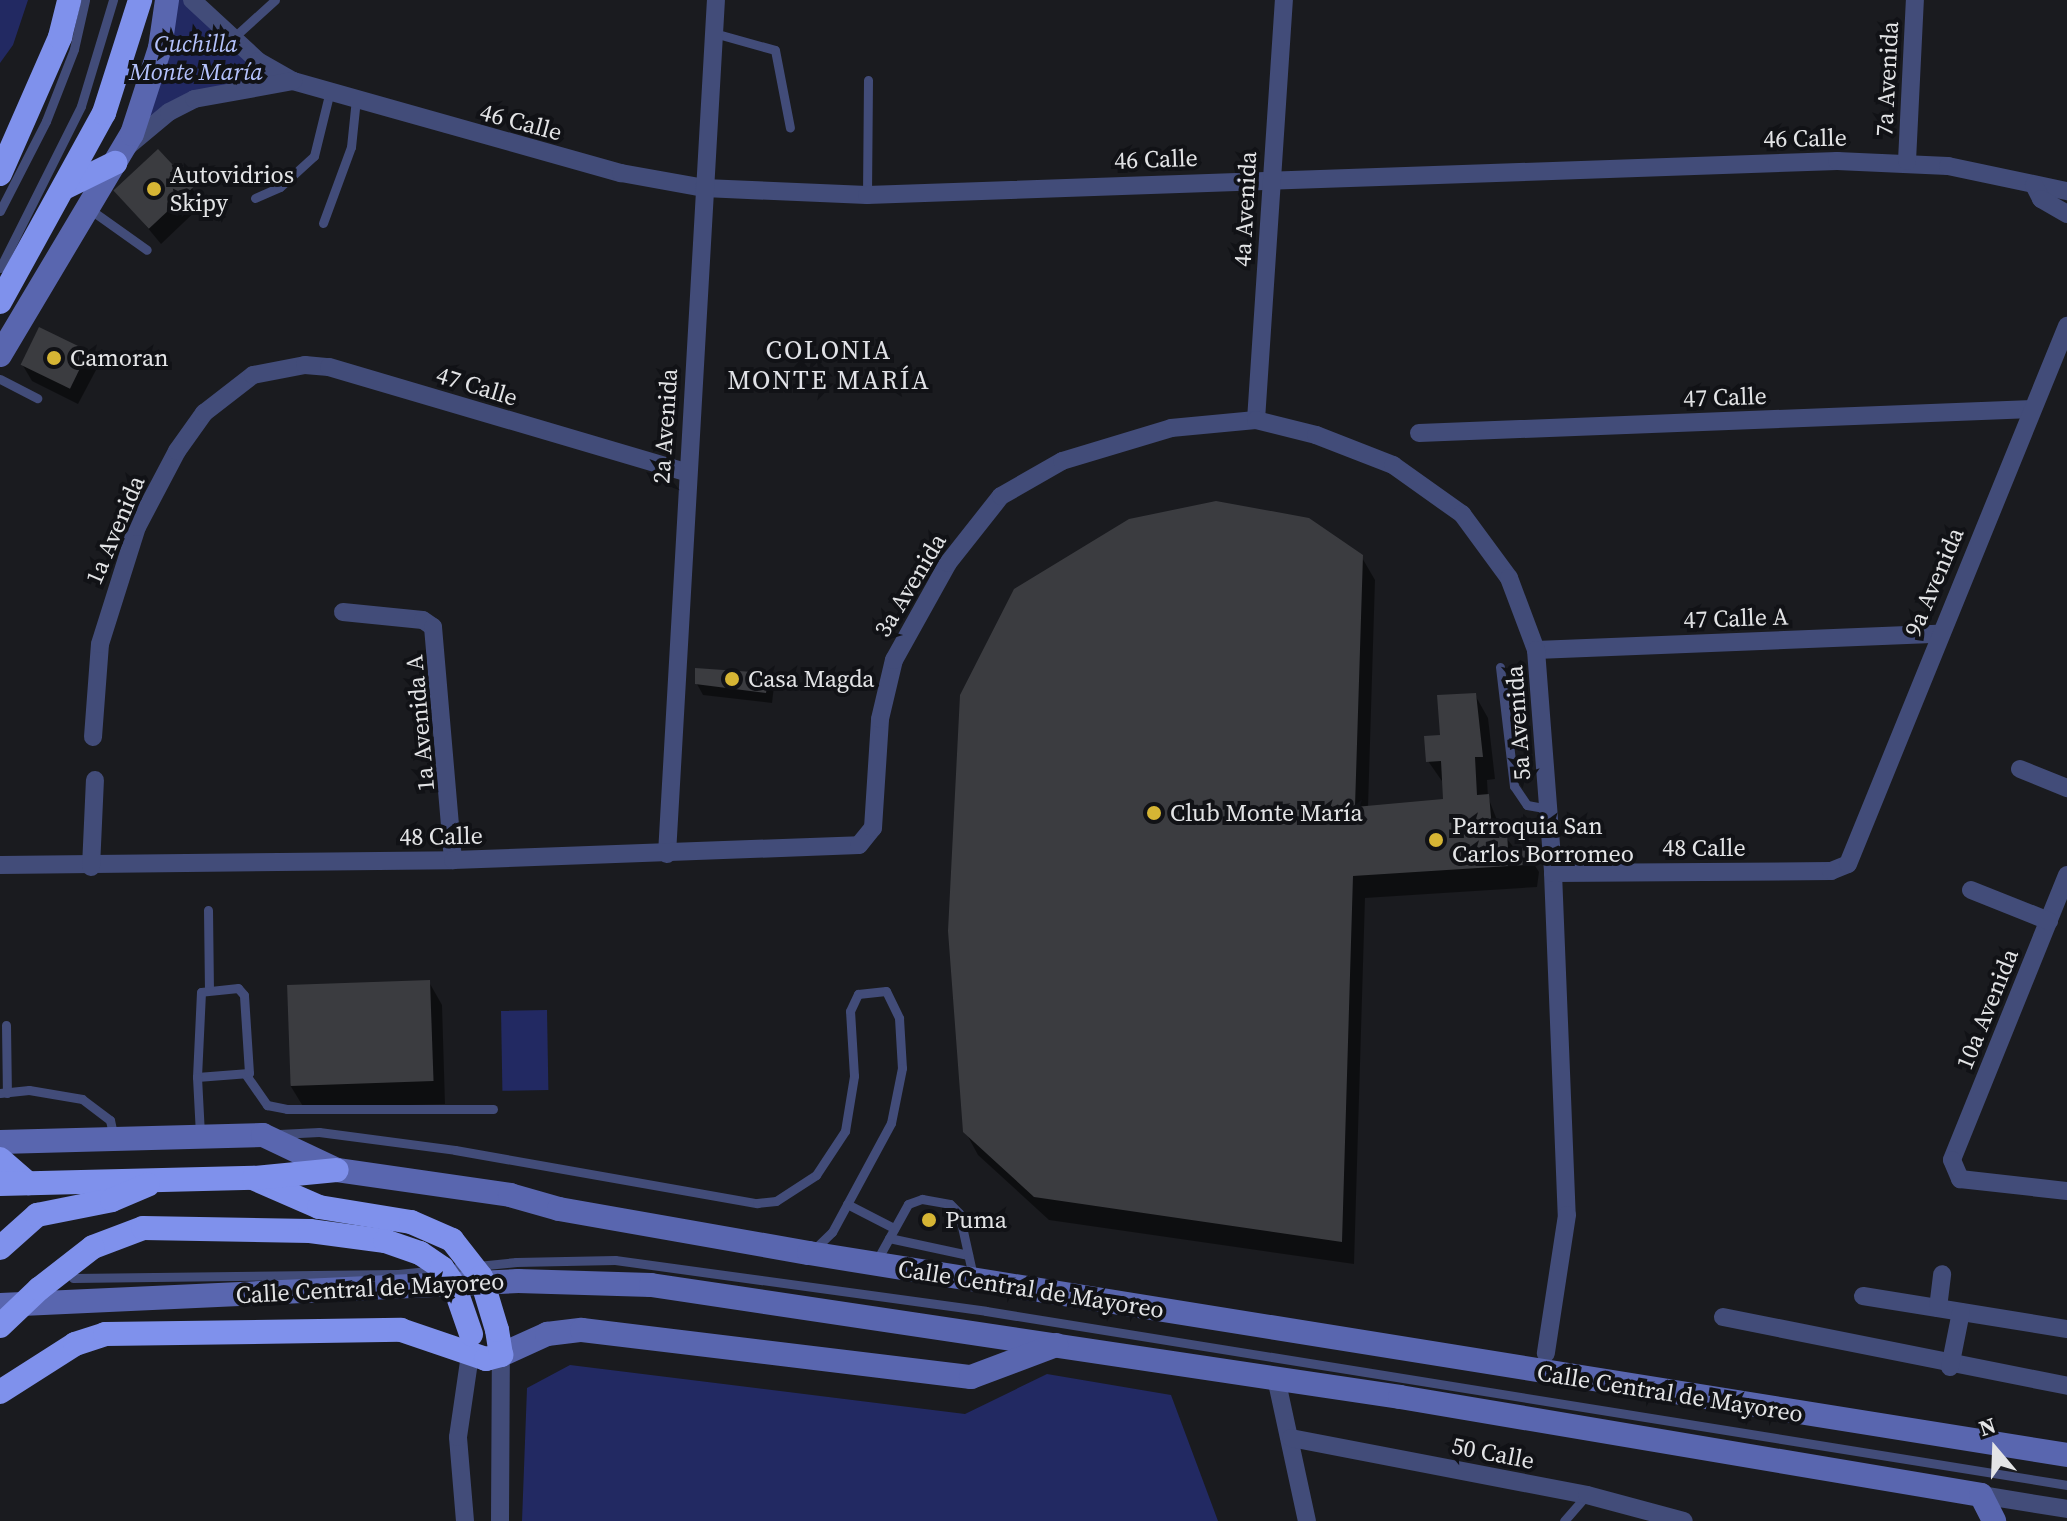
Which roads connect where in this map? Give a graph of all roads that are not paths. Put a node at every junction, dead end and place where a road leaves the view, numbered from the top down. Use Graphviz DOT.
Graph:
graph roads {
  1 [pos="69,0"];
  2 [pos="85,0"];
  3 [pos="113,0"];
  4 [pos="140,0"];
  5 [pos="167,0"];
  6 [pos="192,0"];
  7 [pos="275,0"];
  8 [pos="716,0"];
  9 [pos="1284,0"];
  10 [pos="1915,0"];
  11 [pos="714,33"];
  12 [pos="232,39"];
  13 [pos="868,80"];
  14 [pos="293,81"];
  15 [pos="330,91"];
  16 [pos="356,99"];
  17 [pos="790,128"];
  18 [pos="119,157"];
  19 [pos="1907,161"];
  20 [pos="3,162"];
  21 [pos="1272,178"];
  22 [pos="2034,185"];
  23 [pos="66,187"];
  24 [pos="704,188"];
  25 [pos="2067,191"];
  26 [pos="867,195"];
  27 [pos="255,198"];
  28 [pos="88,208"];
  29 [pos="0,211"];
  30 [pos="2067,214"];
  31 [pos="323,223"];
  32 [pos="147,250"];
  33 [pos="0,268"];
  34 [pos="0,302"];
  35 [pos="2067,326"];
  36 [pos="0,355"];
  37 [pos="253,375"];
  38 [pos="0,379"];
  39 [pos="37,398"];
  40 [pos="2033,409"];
  41 [pos="1256,420"];
  42 [pos="1419,433"];
  43 [pos="686,472"];
  44 [pos="343,612"];
  45 [pos="1938,634"];
  46 [pos="1536,650"];
  47 [pos="1500,667"];
  48 [pos="93,737"];
  49 [pos="2020,769"];
  50 [pos="95,780"];
  51 [pos="2067,788"];
  52 [pos="1549,809"];
  53 [pos="873,828"];
  54 [pos="667,854"];
  55 [pos="1852,859"];
  56 [pos="453,860"];
  57 [pos="0,865"];
  58 [pos="91,867"];
  59 [pos="1553,873"];
  60 [pos="2065,887"];
  61 [pos="1971,890"];
  62 [pos="208,910"];
  63 [pos="2049,921"];
  64 [pos="209,987"];
  65 [pos="6,1025"];
  66 [pos="4,1065"];
  67 [pos="246,1075"];
  68 [pos="197,1077"];
  69 [pos="4,1093"];
  70 [pos="493,1109"];
  71 [pos="200,1135"];
  72 [pos="263,1135"];
  73 [pos="114,1139"];
  74 [pos="0,1142"];
  75 [pos="0,1159"];
  76 [pos="337,1170"];
  77 [pos="254,1178"];
  78 [pos="162,1179"];
  79 [pos="28,1183"];
  80 [pos="0,1184"];
  81 [pos="2067,1191"];
  82 [pos="847,1204"];
  83 [pos="892,1233"];
  84 [pos="2,1247"];
  85 [pos="809,1253"];
  86 [pos="968,1255"];
  87 [pos="874,1264"];
  88 [pos="1942,1274"];
  89 [pos="73,1278"];
  90 [pos="973,1280"];
  91 [pos="32,1296"];
  92 [pos="1863,1296"];
  93 [pos="0,1305"];
  94 [pos="1938,1308"];
  95 [pos="1961,1312"];
  96 [pos="1723,1317"];
  97 [pos="0,1326"];
  98 [pos="2067,1329"];
  99 [pos="471,1344"];
  100 [pos="1056,1345"];
  101 [pos="1546,1353"];
  102 [pos="501,1355"];
  103 [pos="1950,1367"];
  104 [pos="1276,1378"];
  105 [pos="2067,1386"];
  106 [pos="0,1392"];
  107 [pos="1291,1438"];
  108 [pos="2067,1455"];
  109 [pos="2067,1485"];
  110 [pos="1587,1495"];
  111 [pos="1981,1495"];
  112 [pos="2067,1509"];
  113 [pos="465,1521"];
  114 [pos="500,1521"];
  115 [pos="1307,1521"];
  116 [pos="1564,1521"];
  117 [pos="1684,1521"];
  118 [pos="1994,1521"];
  1 -- 20 [label="highway"];
  2 -- 29 [label="lane"];
  3 -- 33 [label="lane"];
  4 -- 23 [label="highway"];
  5 -- 18 [label="main road"];
  6 -- 12 [label="street, 46 Calle"];
  7 -- 12 [label="lane"];
  8 -- 11 [label="street, 2a Avenida"];
  9 -- 21 [label="street, 4a Avenida"];
  10 -- 19 [label="street, 7a Avenida"];
  11 -- 17 [label="lane"];
  11 -- 24 [label="street, 2a Avenida"];
  12 -- 14 [label="street, 46 Calle"];
  13 -- 26 [label="lane"];
  14 -- 15 [label="street, 46 Calle"];
  14 -- 18 [label="street, 46 Calle"];
  15 -- 16 [label="street, 46 Calle"];
  15 -- 27 [label="lane"];
  16 -- 24 [label="street, 46 Calle"];
  16 -- 31 [label="lane"];
  18 -- 23 [label="highway"];
  18 -- 28 [label="main road"];
  19 -- 21 [label="street, 46 Calle"];
  19 -- 22 [label="street, 46 Calle"];
  21 -- 26 [label="street, 46 Calle"];
  21 -- 41 [label="street, 4a Avenida"];
  22 -- 25 [label="street, 46 Calle"];
  22 -- 30 [label="street"];
  23 -- 34 [label="highway"];
  24 -- 26 [label="street, 46 Calle"];
  24 -- 43 [label="street, 2a Avenida"];
  28 -- 32 [label="lane"];
  28 -- 36 [label="main road"];
  35 -- 40 [label="street, 9a Avenida"];
  37 -- 43 [label="street, 47 Calle"];
  37 -- 48 [label="street, 1a Avenida"];
  38 -- 39 [label="lane"];
  40 -- 42 [label="street, 47 Calle"];
  40 -- 45 [label="street, 9a Avenida"];
  41 -- 46 [label="street, 5a Avenida"];
  41 -- 53 [label="street, 3a Avenida"];
  43 -- 54 [label="street, 2a Avenida"];
  44 -- 56 [label="street, 1a Avenida A"];
  45 -- 46 [label="street, 47 Calle A"];
  45 -- 55 [label="street, 9a Avenida"];
  46 -- 52 [label="street, 5a Avenida"];
  47 -- 52 [label="lane"];
  49 -- 51 [label="street"];
  50 -- 58 [label="street"];
  52 -- 59 [label="street, 5a Avenida"];
  53 -- 54 [label="street, 48 Calle"];
  54 -- 56 [label="street, 48 Calle"];
  55 -- 59 [label="street, 48 Calle"];
  56 -- 58 [label="street, 48 Calle"];
  57 -- 58 [label="street, 48 Calle"];
  59 -- 101 [label="street, 5a Avenida"];
  60 -- 63 [label="street, 10a Avenida"];
  61 -- 63 [label="street"];
  62 -- 64 [label="lane"];
  63 -- 81 [label="street, 10a Avenida"];
  64 -- 67 [label="lane"];
  64 -- 68 [label="lane"];
  65 -- 66 [label="lane"];
  66 -- 69 [label="lane"];
  67 -- 68 [label="lane"];
  67 -- 70 [label="lane"];
  68 -- 71 [label="lane"];
  69 -- 73 [label="lane"];
  71 -- 72 [label="main road, Calle Central de Mayoreo"];
  71 -- 73 [label="main road, Calle Central de Mayoreo"];
  72 -- 76 [label="main road, Calle Central de Mayoreo"];
  72 -- 82 [label="lane"];
  73 -- 74 [label="main road, Calle Central de Mayoreo"];
  75 -- 79 [label="highway"];
  76 -- 77 [label="highway"];
  76 -- 85 [label="main road, Calle Central de Mayoreo"];
  77 -- 78 [label="highway"];
  77 -- 102 [label="highway, bridge"];
  78 -- 79 [label="highway"];
  78 -- 84 [label="highway"];
  79 -- 80 [label="highway"];
  82 -- 83 [label="lane"];
  82 -- 85 [label="lane"];
  83 -- 86 [label="lane"];
  83 -- 86 [label="lane"];
  83 -- 87 [label="lane"];
  85 -- 87 [label="main road, Calle Central de Mayoreo"];
  86 -- 90 [label="lane"];
  87 -- 90 [label="main road, Calle Central de Mayoreo"];
  88 -- 94 [label="street"];
  89 -- 109 [label="lane"];
  90 -- 108 [label="main road, Calle Central de Mayoreo"];
  91 -- 93 [label="main road, Calle Central de Mayoreo"];
  91 -- 97 [label="highway"];
  91 -- 99 [label="highway, bridge"];
  91 -- 100 [label="main road, Calle Central de Mayoreo"];
  92 -- 94 [label="street"];
  94 -- 95 [label="street"];
  95 -- 98 [label="street"];
  95 -- 103 [label="street"];
  96 -- 103 [label="street"];
  99 -- 102 [label="highway"];
  99 -- 106 [label="highway"];
  99 -- 113 [label="street"];
  100 -- 102 [label="main road"];
  100 -- 104 [label="main road, Calle Central de Mayoreo"];
  102 -- 114 [label="street"];
  103 -- 105 [label="street"];
  104 -- 107 [label="street"];
  104 -- 111 [label="main road, Calle Central de Mayoreo"];
  107 -- 110 [label="street, 50 Calle"];
  107 -- 115 [label="street"];
  110 -- 116 [label="lane"];
  110 -- 117 [label="street, 50 Calle"];
  111 -- 112 [label="street, Calle Central de Mayoreo"];
  111 -- 118 [label="main road"];
}
